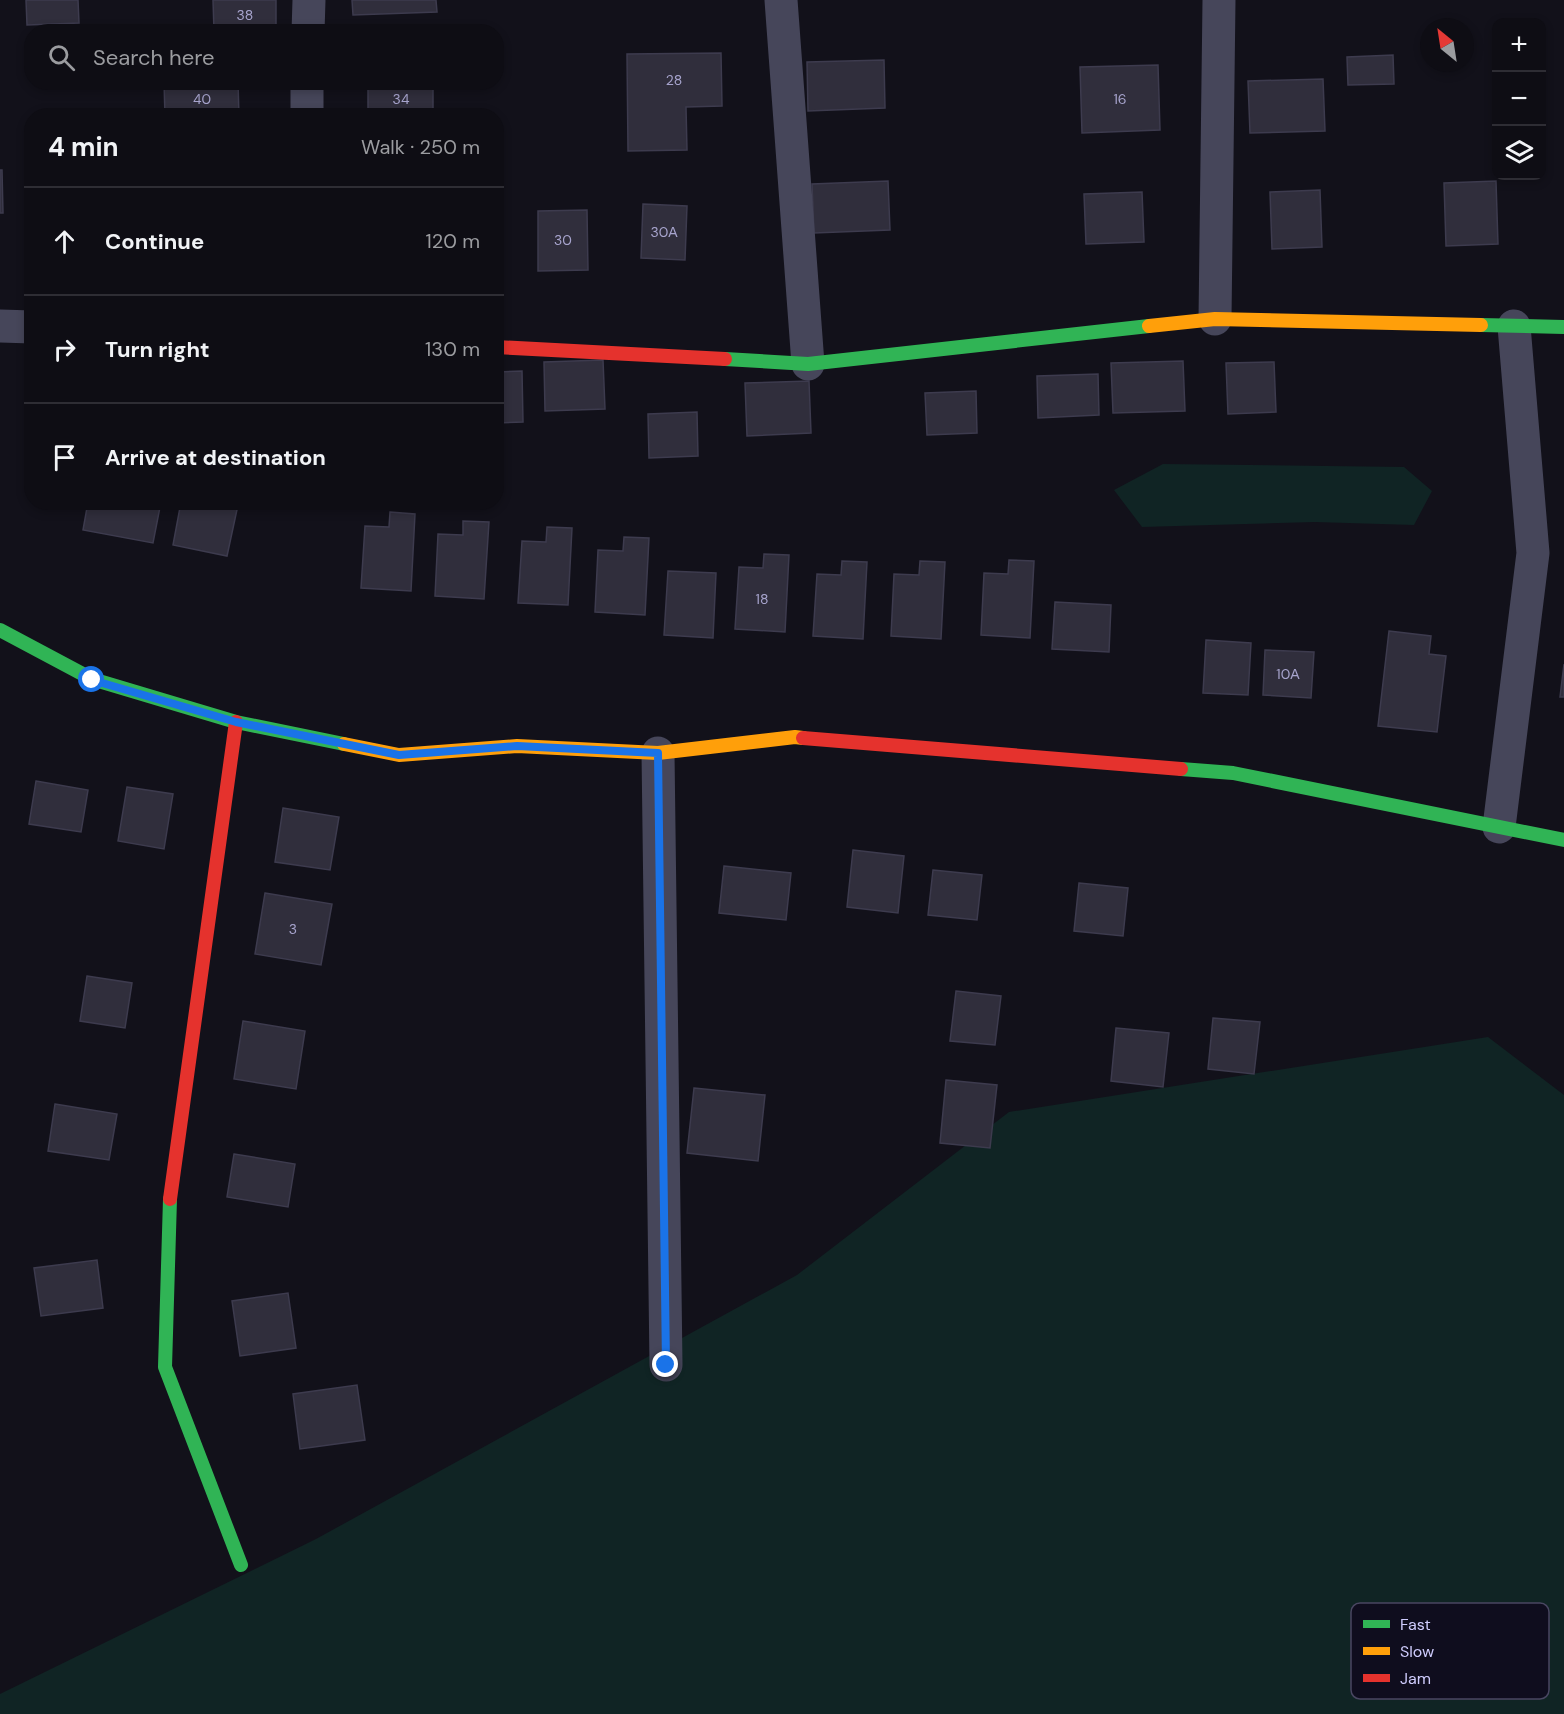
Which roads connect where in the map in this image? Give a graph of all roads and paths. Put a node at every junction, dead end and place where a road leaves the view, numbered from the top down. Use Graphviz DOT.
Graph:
graph roads {
  1 [pos="309,0"];
  2 [pos="781,0"];
  3 [pos="1219,0"];
  4 [pos="308,24"];
  5 [pos="308,90"];
  6 [pos="307,108"];
  7 [pos="1215,319"];
  8 [pos="0,326"];
  9 [pos="1514,326"];
  10 [pos="24,327"];
  11 [pos="1564,327"];
  12 [pos="504,346"];
  13 [pos="808,364"];
  14 [pos="0,630"];
  15 [pos="236,722"];
  16 [pos="658,753"];
  17 [pos="1498,827"];
  18 [pos="1564,840"];
  19 [pos="666,1365"];
  20 [pos="241,1565"];
  1 -- 4 [label="street"];
  2 -- 13 [label="street"];
  3 -- 7 [label="street"];
  5 -- 6 [label="street"];
  7 -- 9 [label="street"];
  7 -- 13 [label="street"];
  8 -- 10 [label="street"];
  9 -- 11 [label="street"];
  9 -- 17 [label="street"];
  12 -- 13 [label="street"];
  14 -- 15 [label="street"];
  15 -- 16 [label="street"];
  15 -- 20 [label="street"];
  16 -- 17 [label="street"];
  16 -- 19 [label="street"];
  17 -- 18 [label="street"];
}
